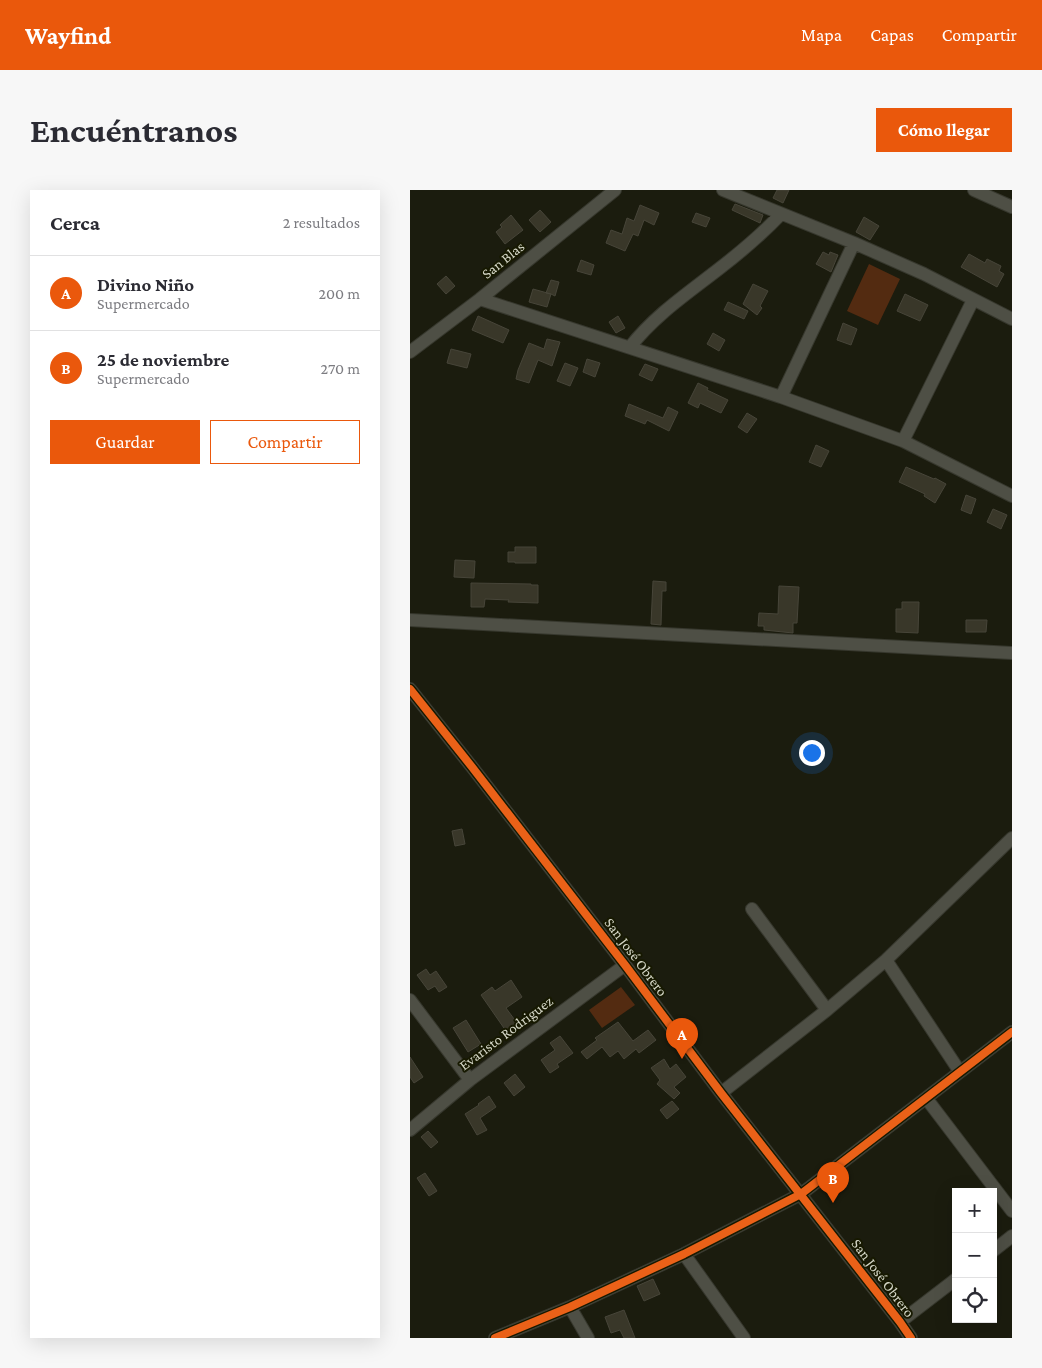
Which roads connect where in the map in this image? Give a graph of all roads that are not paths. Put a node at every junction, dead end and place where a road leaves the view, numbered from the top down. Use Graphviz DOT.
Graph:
graph roads {
  1 [pos="615,190"];
  2 [pos="723,190"];
  3 [pos="974,190"];
  4 [pos="1012,207"];
  5 [pos="781,214"];
  6 [pos="854,243"];
  7 [pos="480,299"];
  8 [pos="973,300"];
  9 [pos="1012,320"];
  10 [pos="630,348"];
  11 [pos="410,352"];
  12 [pos="781,397"];
  13 [pos="903,440"];
  14 [pos="1011,493"];
  15 [pos="410,620"];
  16 [pos="1012,653"];
  17 [pos="410,690"];
  18 [pos="1012,838"];
  19 [pos="752,909"];
  20 [pos="886,960"];
  21 [pos="624,965"];
  22 [pos="410,1000"];
  23 [pos="827,1010"];
  24 [pos="1012,1032"];
  25 [pos="960,1072"];
  26 [pos="470,1080"];
  27 [pos="721,1093"];
  28 [pos="926,1098"];
  29 [pos="410,1130"];
  30 [pos="801,1194"];
  31 [pos="1012,1211"];
  32 [pos="1012,1236"];
  33 [pos="997,1247"];
  34 [pos="684,1254"];
  35 [pos="952,1282"];
  36 [pos="570,1307"];
  37 [pos="900,1322"];
  38 [pos="495,1338"];
  39 [pos="588,1338"];
  40 [pos="744,1338"];
  41 [pos="910,1338"];
  1 -- 7 [label="street, San Blas"];
  2 -- 5 [label="street"];
  3 -- 4 [label="street"];
  5 -- 6 [label="street"];
  5 -- 10 [label="street"];
  6 -- 8 [label="street"];
  6 -- 12 [label="street"];
  7 -- 10 [label="street"];
  7 -- 11 [label="street, San Blas"];
  8 -- 9 [label="street"];
  8 -- 13 [label="street"];
  10 -- 12 [label="street"];
  12 -- 13 [label="street"];
  13 -- 14 [label="street"];
  15 -- 16 [label="street"];
  17 -- 21 [label="street, San José Obrero"];
  18 -- 20 [label="street"];
  19 -- 23 [label="street"];
  20 -- 23 [label="street"];
  20 -- 25 [label="street"];
  21 -- 26 [label="street, Evaristo Rodriguez"];
  21 -- 27 [label="street, San José Obrero"];
  22 -- 26 [label="street"];
  23 -- 27 [label="street"];
  24 -- 25 [label="street"];
  25 -- 28 [label="street"];
  26 -- 29 [label="street, Evaristo Rodriguez"];
  27 -- 30 [label="street, San José Obrero"];
  28 -- 30 [label="street"];
  28 -- 31 [label="street"];
  30 -- 34 [label="street"];
  30 -- 37 [label="street, San José Obrero"];
  32 -- 33 [label="street"];
  34 -- 36 [label="street"];
  34 -- 40 [label="street"];
  35 -- 37 [label="street"];
  36 -- 38 [label="street"];
  36 -- 39 [label="street"];
  37 -- 41 [label="street, San José Obrero"];
}
